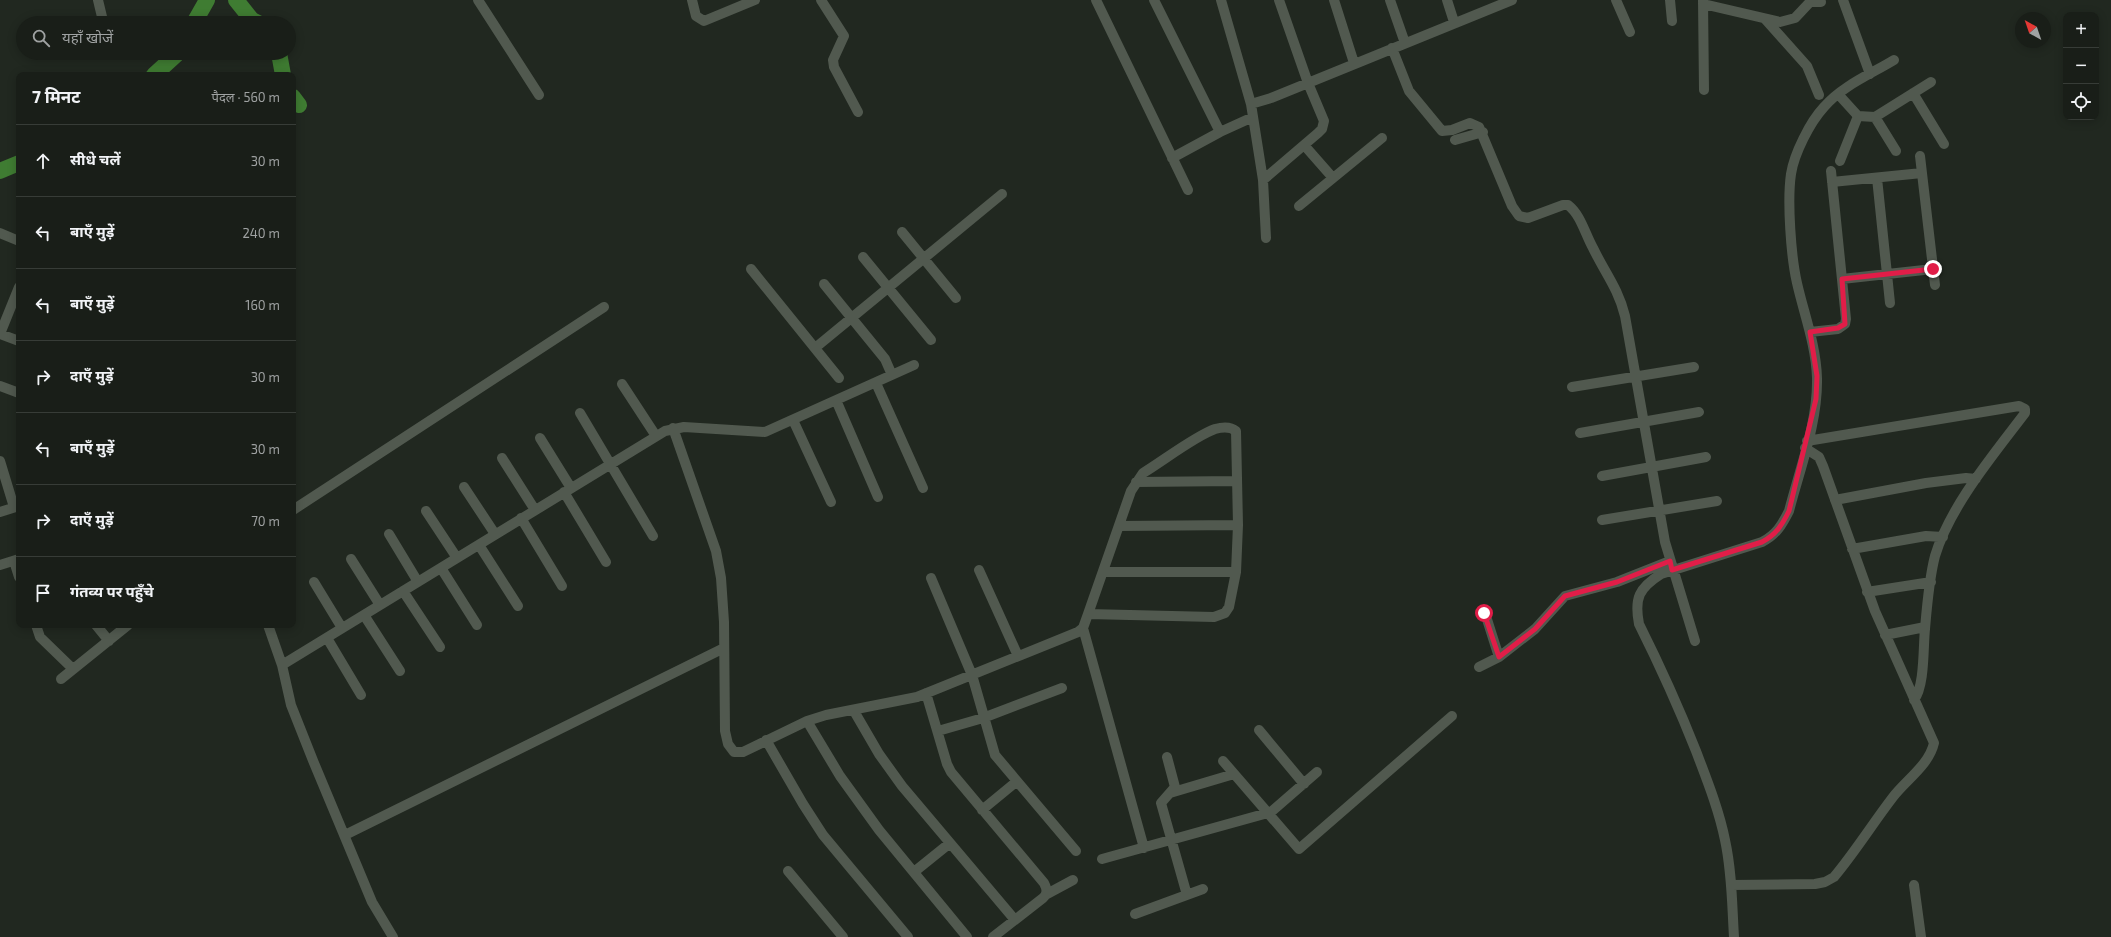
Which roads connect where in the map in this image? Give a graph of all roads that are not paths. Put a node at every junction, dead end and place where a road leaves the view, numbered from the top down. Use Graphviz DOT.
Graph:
graph roads {
  1 [pos="98,0"];
  2 [pos="478,0"];
  3 [pos="692,0"];
  4 [pos="755,0"];
  5 [pos="821,0"];
  6 [pos="1096,0"];
  7 [pos="1154,0"];
  8 [pos="1221,0"];
  9 [pos="1279,0"];
  10 [pos="1334,0"];
  11 [pos="1390,0"];
  12 [pos="1447,0"];
  13 [pos="1512,0"];
  14 [pos="1616,0"];
  15 [pos="1670,0"];
  16 [pos="1843,0"];
  17 [pos="1703,2"];
  18 [pos="1821,2"];
  19 [pos="1492,4"];
  20 [pos="102,16"];
  21 [pos="1765,19"];
  22 [pos="1672,21"];
  23 [pos="1454,22"];
  24 [pos="1630,32"];
  25 [pos="1405,43"];
  26 [pos="1392,48"];
  27 [pos="1894,60"];
  28 [pos="1354,63"];
  29 [pos="1870,74"];
  30 [pos="1931,82"];
  31 [pos="1308,83"];
  32 [pos="1704,90"];
  33 [pos="1913,93"];
  34 [pos="1838,94"];
  35 [pos="539,95"];
  36 [pos="1819,95"];
  37 [pos="1251,104"];
  38 [pos="858,112"];
  39 [pos="1858,116"];
  40 [pos="1253,117"];
  41 [pos="1875,117"];
  42 [pos="1220,132"];
  43 [pos="1483,132"];
  44 [pos="1382,138"];
  45 [pos="1455,140"];
  46 [pos="1304,144"];
  47 [pos="1944,144"];
  48 [pos="1896,151"];
  49 [pos="1920,156"];
  50 [pos="1172,158"];
  51 [pos="1840,161"];
  52 [pos="1831,171"];
  53 [pos="1922,173"];
  54 [pos="1333,178"];
  55 [pos="1877,178"];
  56 [pos="1263,180"];
  57 [pos="1832,182"];
  58 [pos="1188,190"];
  59 [pos="1002,194"];
  60 [pos="1299,206"];
  61 [pos="902,232"];
  62 [pos="0,233"];
  63 [pos="1266,238"];
  64 [pos="16,239"];
  65 [pos="863,257"];
  66 [pos="924,258"];
  67 [pos="751,269"];
  68 [pos="1933,269"];
  69 [pos="1887,275"];
  70 [pos="1842,279"];
  71 [pos="824,284"];
  72 [pos="1935,285"];
  73 [pos="888,288"];
  74 [pos="16,296"];
  75 [pos="956,298"];
  76 [pos="1890,304"];
  77 [pos="604,307"];
  78 [pos="852,318"];
  79 [pos="1810,332"];
  80 [pos="0,334"];
  81 [pos="16,340"];
  82 [pos="931,340"];
  83 [pos="815,348"];
  84 [pos="914,365"];
  85 [pos="1694,367"];
  86 [pos="892,375"];
  87 [pos="1636,376"];
  88 [pos="839,378"];
  89 [pos="876,382"];
  90 [pos="622,384"];
  91 [pos="0,386"];
  92 [pos="1572,387"];
  93 [pos="16,392"];
  94 [pos="836,400"];
  95 [pos="1700,412"];
  96 [pos="580,414"];
  97 [pos="793,420"];
  98 [pos="1644,422"];
  99 [pos="673,428"];
  100 [pos="1580,433"];
  101 [pos="656,436"];
  102 [pos="540,438"];
  103 [pos="1806,445"];
  104 [pos="1706,457"];
  105 [pos="502,458"];
  106 [pos="0,461"];
  107 [pos="611,464"];
  108 [pos="1652,467"];
  109 [pos="1602,476"];
  110 [pos="1976,479"];
  111 [pos="1237,481"];
  112 [pos="1136,482"];
  113 [pos="464,487"];
  114 [pos="923,488"];
  115 [pos="568,490"];
  116 [pos="878,497"];
  117 [pos="1835,500"];
  118 [pos="1717,501"];
  119 [pos="831,502"];
  120 [pos="16,504"];
  121 [pos="16,507"];
  122 [pos="296,508"];
  123 [pos="535,510"];
  124 [pos="1659,510"];
  125 [pos="426,511"];
  126 [pos="0,512"];
  127 [pos="521,518"];
  128 [pos="1602,520"];
  129 [pos="1238,525"];
  130 [pos="1119,526"];
  131 [pos="388,534"];
  132 [pos="495,534"];
  133 [pos="653,536"];
  134 [pos="1943,536"];
  135 [pos="479,544"];
  136 [pos="1852,549"];
  137 [pos="457,558"];
  138 [pos="351,559"];
  139 [pos="16,560"];
  140 [pos="606,562"];
  141 [pos="0,565"];
  142 [pos="1671,565"];
  143 [pos="441,568"];
  144 [pos="979,570"];
  145 [pos="1103,572"];
  146 [pos="1236,572"];
  147 [pos="931,578"];
  148 [pos="314,582"];
  149 [pos="418,582"];
  150 [pos="1931,582"];
  151 [pos="562,586"];
  152 [pos="403,591"];
  153 [pos="1868,592"];
  154 [pos="380,605"];
  155 [pos="518,606"];
  156 [pos="1484,613"];
  157 [pos="364,614"];
  158 [pos="1088,614"];
  159 [pos="477,625"];
  160 [pos="1925,627"];
  161 [pos="37,628"];
  162 [pos="98,628"];
  163 [pos="124,628"];
  164 [pos="269,628"];
  165 [pos="342,628"];
  166 [pos="1083,628"];
  167 [pos="1885,635"];
  168 [pos="326,638"];
  169 [pos="108,641"];
  170 [pos="1695,641"];
  171 [pos="440,647"];
  172 [pos="724,648"];
  173 [pos="1018,656"];
  174 [pos="1499,657"];
  175 [pos="282,665"];
  176 [pos="1479,667"];
  177 [pos="73,670"];
  178 [pos="400,671"];
  179 [pos="972,675"];
  180 [pos="61,679"];
  181 [pos="1062,688"];
  182 [pos="926,693"];
  183 [pos="361,695"];
  184 [pos="1914,700"];
  185 [pos="854,711"];
  186 [pos="1452,716"];
  187 [pos="983,718"];
  188 [pos="807,721"];
  189 [pos="1259,730"];
  190 [pos="938,731"];
  191 [pos="766,740"];
  192 [pos="1167,757"];
  193 [pos="1223,761"];
  194 [pos="1317,772"];
  195 [pos="1234,774"];
  196 [pos="1016,782"];
  197 [pos="1304,784"];
  198 [pos="1170,793"];
  199 [pos="982,810"];
  200 [pos="1269,813"];
  201 [pos="346,835"];
  202 [pos="1172,841"];
  203 [pos="950,843"];
  204 [pos="1144,848"];
  205 [pos="1076,851"];
  206 [pos="1102,859"];
  207 [pos="788,871"];
  208 [pos="914,872"];
  209 [pos="1073,880"];
  210 [pos="1731,885"];
  211 [pos="1914,885"];
  212 [pos="1203,889"];
  213 [pos="1047,894"];
  214 [pos="1187,895"];
  215 [pos="1135,914"];
  216 [pos="1015,920"];
  217 [pos="393,937"];
  218 [pos="843,937"];
  219 [pos="908,937"];
  220 [pos="967,937"];
  221 [pos="993,937"];
  222 [pos="1734,937"];
  223 [pos="1921,937"];
  1 -- 20 [label="street"];
  2 -- 35 [label="street"];
  3 -- 4 [label="street"];
  5 -- 38 [label="street"];
  6 -- 50 [label="street"];
  7 -- 42 [label="street"];
  8 -- 37 [label="street"];
  9 -- 31 [label="street"];
  10 -- 28 [label="street"];
  11 -- 25 [label="street"];
  12 -- 23 [label="street"];
  13 -- 19 [label="street"];
  14 -- 24 [label="street"];
  15 -- 22 [label="street"];
  16 -- 29 [label="street"];
  17 -- 21 [label="street"];
  17 -- 32 [label="street"];
  18 -- 21 [label="street"];
  19 -- 23 [label="street"];
  21 -- 36 [label="street"];
  23 -- 25 [label="street"];
  25 -- 26 [label="street"];
  26 -- 28 [label="street"];
  26 -- 43 [label="street"];
  27 -- 29 [label="street"];
  28 -- 31 [label="street"];
  29 -- 34 [label="street"];
  30 -- 33 [label="street"];
  31 -- 37 [label="street"];
  31 -- 46 [label="street"];
  33 -- 41 [label="street"];
  33 -- 47 [label="street"];
  34 -- 39 [label="street"];
  34 -- 79 [label="street"];
  37 -- 40 [label="street"];
  39 -- 41 [label="street"];
  39 -- 51 [label="street"];
  40 -- 42 [label="street"];
  40 -- 56 [label="street"];
  41 -- 48 [label="street"];
  42 -- 50 [label="street"];
  43 -- 45 [label="street"];
  43 -- 87 [label="street"];
  44 -- 54 [label="street"];
  46 -- 54 [label="street"];
  46 -- 56 [label="street"];
  49 -- 53 [label="street"];
  50 -- 58 [label="street"];
  52 -- 57 [label="street"];
  53 -- 55 [label="street"];
  53 -- 68 [label="street"];
  54 -- 60 [label="street"];
  55 -- 57 [label="street"];
  55 -- 69 [label="street"];
  56 -- 63 [label="street"];
  57 -- 70 [label="street"];
  59 -- 66 [label="street"];
  61 -- 66 [label="street"];
  62 -- 64 [label="street"];
  65 -- 73 [label="street"];
  66 -- 73 [label="street"];
  66 -- 75 [label="street"];
  67 -- 83 [label="street"];
  68 -- 69 [label="street"];
  68 -- 72 [label="street"];
  69 -- 70 [label="street"];
  69 -- 76 [label="street"];
  70 -- 79 [label="street"];
  71 -- 78 [label="street"];
  73 -- 78 [label="street"];
  73 -- 82 [label="street"];
  74 -- 80 [label="street"];
  77 -- 122 [label="street"];
  78 -- 83 [label="street"];
  78 -- 86 [label="street"];
  79 -- 103 [label="street"];
  80 -- 81 [label="street"];
  83 -- 88 [label="street"];
  84 -- 86 [label="street"];
  85 -- 87 [label="street"];
  86 -- 89 [label="street"];
  87 -- 92 [label="street"];
  87 -- 98 [label="street"];
  89 -- 94 [label="street"];
  89 -- 114 [label="street"];
  90 -- 101 [label="street"];
  91 -- 93 [label="street"];
  94 -- 97 [label="street"];
  94 -- 116 [label="street"];
  95 -- 98 [label="street"];
  96 -- 107 [label="street"];
  97 -- 99 [label="street"];
  97 -- 119 [label="street"];
  98 -- 100 [label="street"];
  98 -- 108 [label="street"];
  99 -- 101 [label="street"];
  99 -- 172 [label="street"];
  101 -- 107 [label="street"];
  102 -- 115 [label="street"];
  103 -- 110 [label="street"];
  103 -- 117 [label="street"];
  103 -- 142 [label="street"];
  104 -- 108 [label="street"];
  105 -- 123 [label="street"];
  106 -- 120 [label="street"];
  107 -- 115 [label="street"];
  107 -- 133 [label="street"];
  108 -- 109 [label="street"];
  108 -- 124 [label="street"];
  110 -- 117 [label="street"];
  110 -- 134 [label="street"];
  111 -- 112 [label="street"];
  111 -- 112 [label="street"];
  111 -- 129 [label="street"];
  112 -- 130 [label="street"];
  113 -- 132 [label="street"];
  115 -- 123 [label="street"];
  115 -- 140 [label="street"];
  117 -- 136 [label="street"];
  118 -- 124 [label="street"];
  121 -- 126 [label="street"];
  123 -- 127 [label="street"];
  124 -- 128 [label="street"];
  124 -- 142 [label="street"];
  125 -- 137 [label="street"];
  127 -- 132 [label="street"];
  127 -- 151 [label="street"];
  129 -- 130 [label="street"];
  129 -- 146 [label="street"];
  130 -- 145 [label="street"];
  131 -- 149 [label="street"];
  132 -- 135 [label="street"];
  134 -- 136 [label="street"];
  134 -- 150 [label="street"];
  135 -- 137 [label="street"];
  135 -- 155 [label="street"];
  136 -- 153 [label="street"];
  137 -- 143 [label="street"];
  138 -- 154 [label="street"];
  139 -- 141 [label="street"];
  142 -- 170 [label="street"];
  142 -- 174 [label="street"];
  142 -- 210 [label="street"];
  143 -- 149 [label="street"];
  143 -- 159 [label="street"];
  144 -- 173 [label="street"];
  145 -- 146 [label="street"];
  145 -- 158 [label="street"];
  146 -- 158 [label="street"];
  147 -- 179 [label="street"];
  148 -- 165 [label="street"];
  149 -- 152 [label="street"];
  150 -- 153 [label="street"];
  150 -- 160 [label="street"];
  152 -- 154 [label="street"];
  152 -- 171 [label="street"];
  153 -- 167 [label="street"];
  154 -- 157 [label="street"];
  156 -- 174 [label="street"];
  157 -- 165 [label="street"];
  157 -- 178 [label="street"];
  158 -- 166 [label="street"];
  160 -- 167 [label="street"];
  160 -- 184 [label="street"];
  161 -- 177 [label="street"];
  162 -- 169 [label="street"];
  163 -- 169 [label="street"];
  164 -- 175 [label="street"];
  165 -- 168 [label="street"];
  166 -- 173 [label="street"];
  166 -- 204 [label="street"];
  167 -- 184 [label="street"];
  168 -- 175 [label="street"];
  168 -- 183 [label="street"];
  169 -- 177 [label="street"];
  172 -- 191 [label="street"];
  172 -- 201 [label="street"];
  173 -- 179 [label="street"];
  174 -- 176 [label="street"];
  175 -- 201 [label="street"];
  177 -- 180 [label="street"];
  179 -- 182 [label="street"];
  179 -- 187 [label="street"];
  181 -- 187 [label="street"];
  182 -- 185 [label="street"];
  182 -- 190 [label="street"];
  184 -- 210 [label="street"];
  185 -- 188 [label="street"];
  185 -- 203 [label="street"];
  186 -- 200 [label="street"];
  187 -- 190 [label="street"];
  187 -- 196 [label="street"];
  188 -- 191 [label="street"];
  188 -- 208 [label="street"];
  189 -- 197 [label="street"];
  190 -- 199 [label="street"];
  191 -- 219 [label="street"];
  192 -- 198 [label="street"];
  193 -- 195 [label="street"];
  194 -- 197 [label="street"];
  195 -- 198 [label="street"];
  195 -- 200 [label="street"];
  196 -- 199 [label="street"];
  196 -- 205 [label="street"];
  197 -- 200 [label="street"];
  198 -- 202 [label="street"];
  199 -- 213 [label="street"];
  200 -- 202 [label="street"];
  201 -- 217 [label="street"];
  202 -- 204 [label="street"];
  202 -- 214 [label="street"];
  203 -- 208 [label="street"];
  203 -- 216 [label="street"];
  204 -- 206 [label="street"];
  207 -- 218 [label="street"];
  208 -- 220 [label="street"];
  209 -- 213 [label="street"];
  210 -- 222 [label="street"];
  211 -- 223 [label="street"];
  212 -- 214 [label="street"];
  213 -- 216 [label="street"];
  214 -- 215 [label="street"];
  216 -- 221 [label="street"];
}
